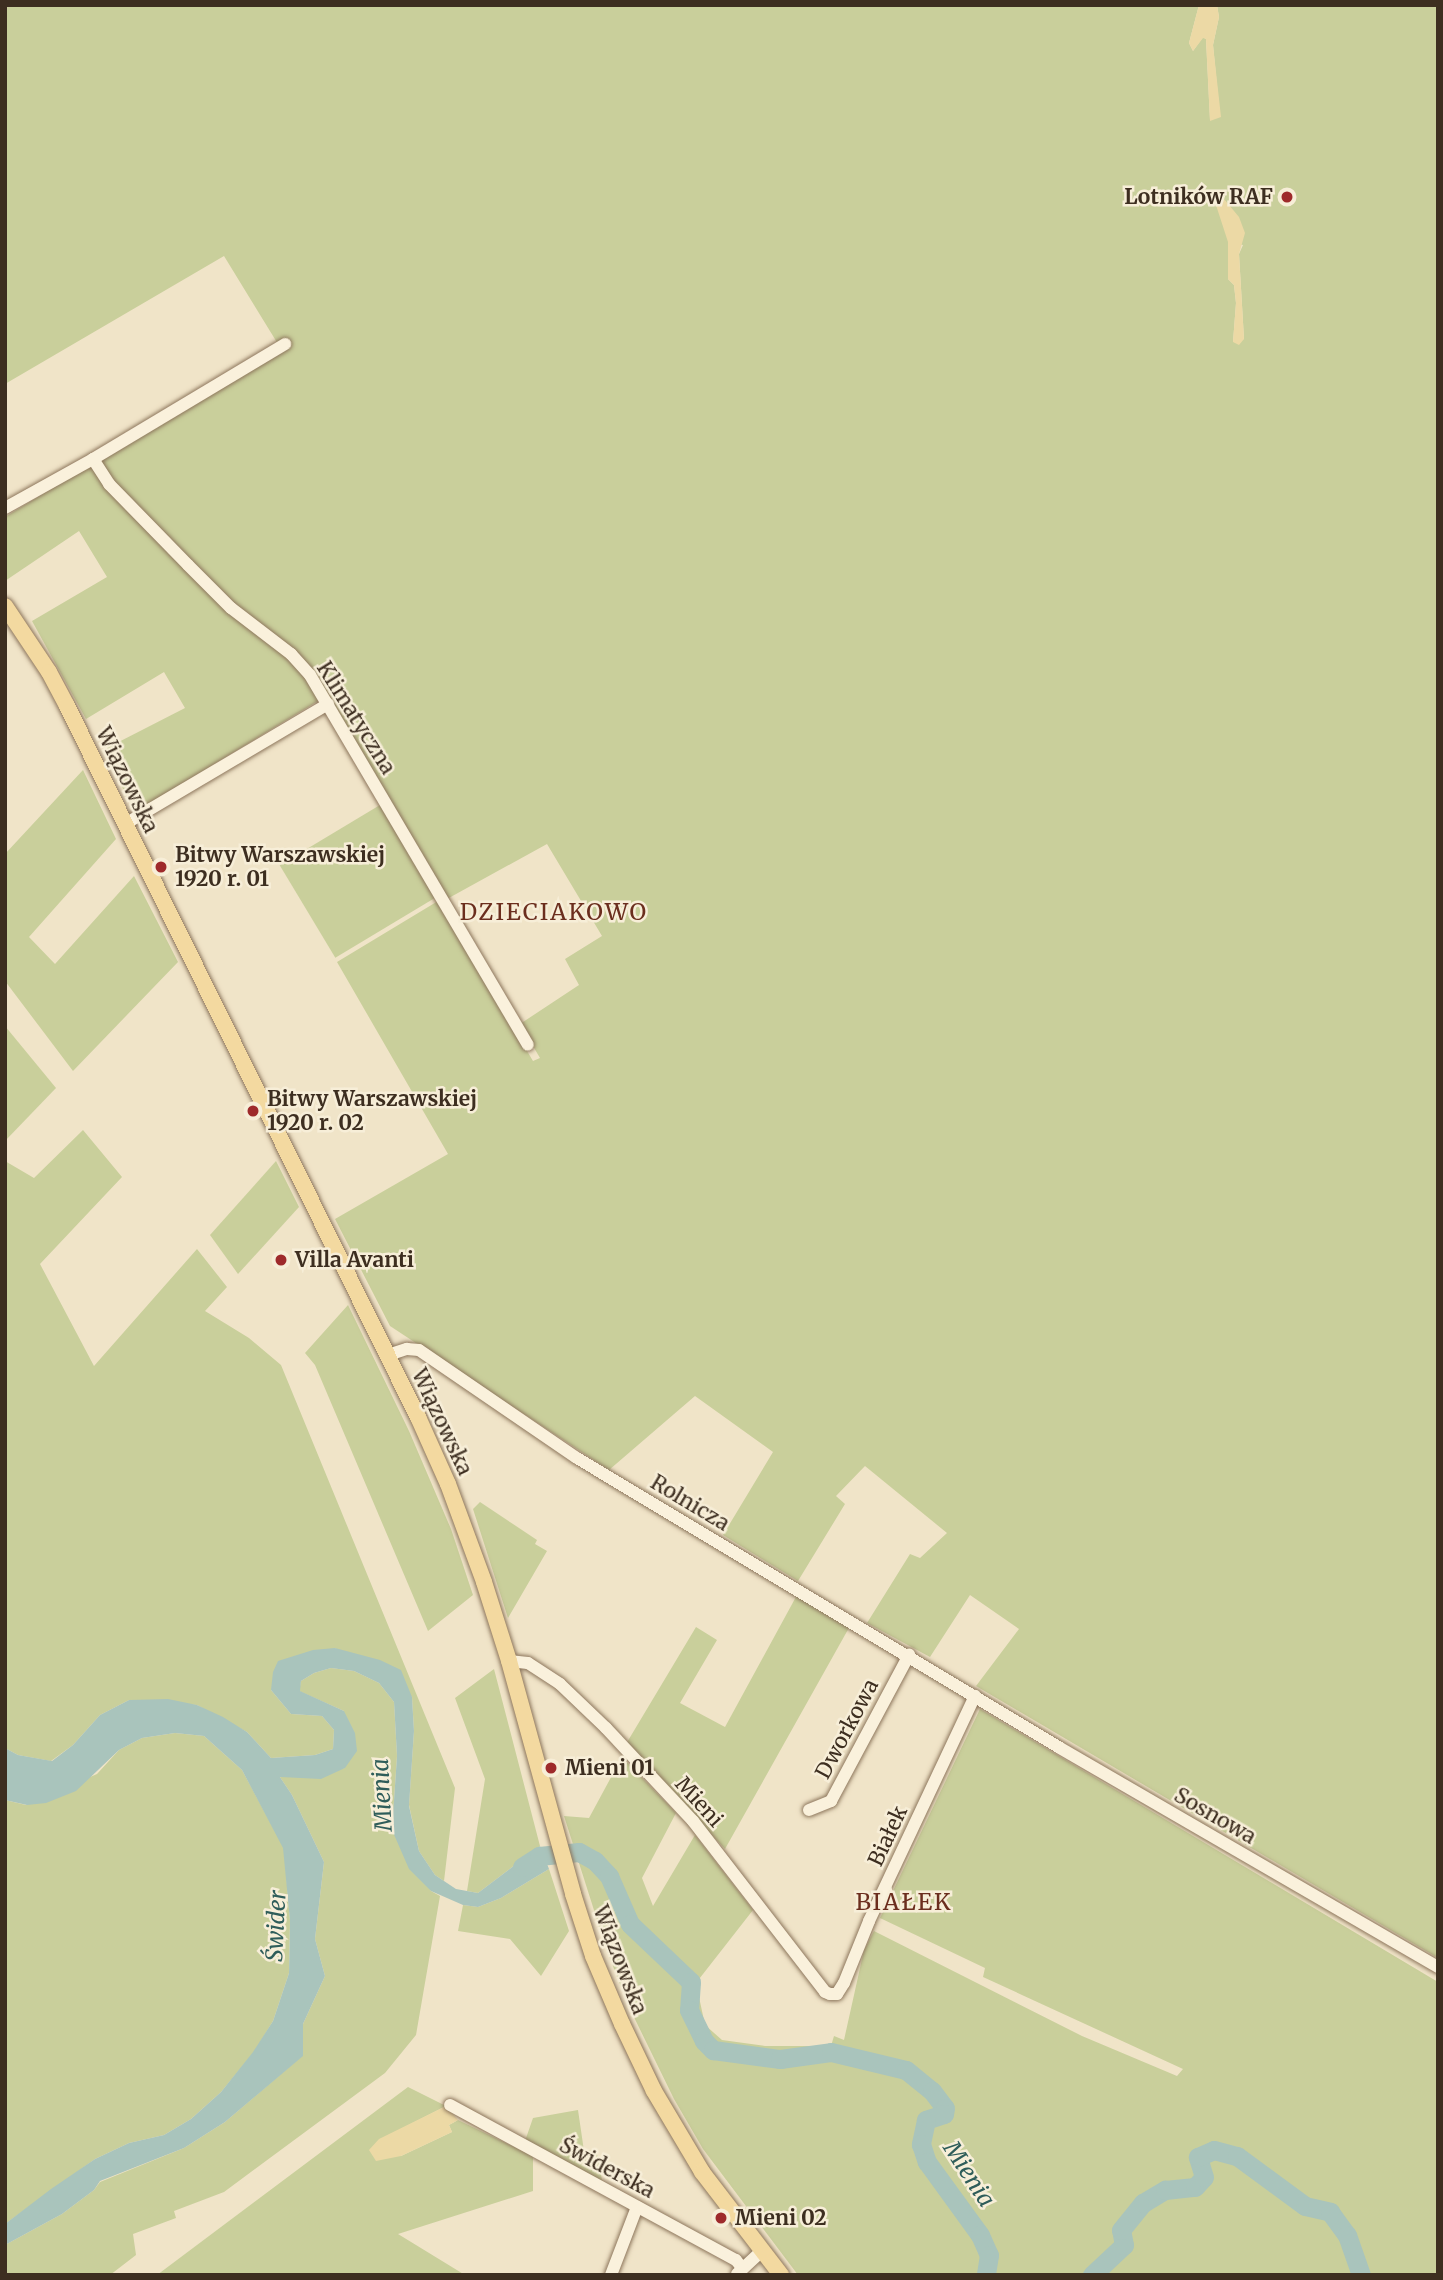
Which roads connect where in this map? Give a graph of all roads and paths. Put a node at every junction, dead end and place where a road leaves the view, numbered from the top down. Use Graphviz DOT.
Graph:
graph roads {
  1 [pos="285,344"];
  2 [pos="93,460"];
  3 [pos="5,508"];
  4 [pos="5,606"];
  5 [pos="328,704"];
  6 [pos="125,824"];
  7 [pos="528,1045"];
  8 [pos="388,1355"];
  9 [pos="909,1655"];
  10 [pos="509,1661"];
  11 [pos="975,1696"];
  12 [pos="809,1810"];
  13 [pos="1438,1967"];
  14 [pos="836,1994"];
  15 [pos="450,2105"];
  16 [pos="637,2207"];
  17 [pos="761,2252"];
  18 [pos="740,2272"];
  19 [pos="611,2275"];
  20 [pos="781,2275"];
  1 -- 2 [label="street"];
  2 -- 3 [label="street"];
  2 -- 5 [label="street, Klimatyczna"];
  4 -- 6 [label="main road, Wiązowska"];
  5 -- 6 [label="street"];
  5 -- 7 [label="street, Klimatyczna"];
  6 -- 8 [label="main road, Wiązowska"];
  8 -- 9 [label="street, Rolnicza"];
  8 -- 10 [label="main road, Wiązowska"];
  9 -- 11 [label="street, Rolnicza"];
  9 -- 12 [label="street, Dworkowa"];
  10 -- 14 [label="street, Mieni"];
  10 -- 17 [label="main road, Wiązowska"];
  11 -- 13 [label="street, Sosnowa"];
  11 -- 14 [label="street, Białek"];
  15 -- 16 [label="street, Świderska"];
  16 -- 18 [label="street, Świderska"];
  16 -- 19 [label="street"];
  17 -- 18 [label="street"];
  17 -- 20 [label="main road, Wiązowska"];
}
